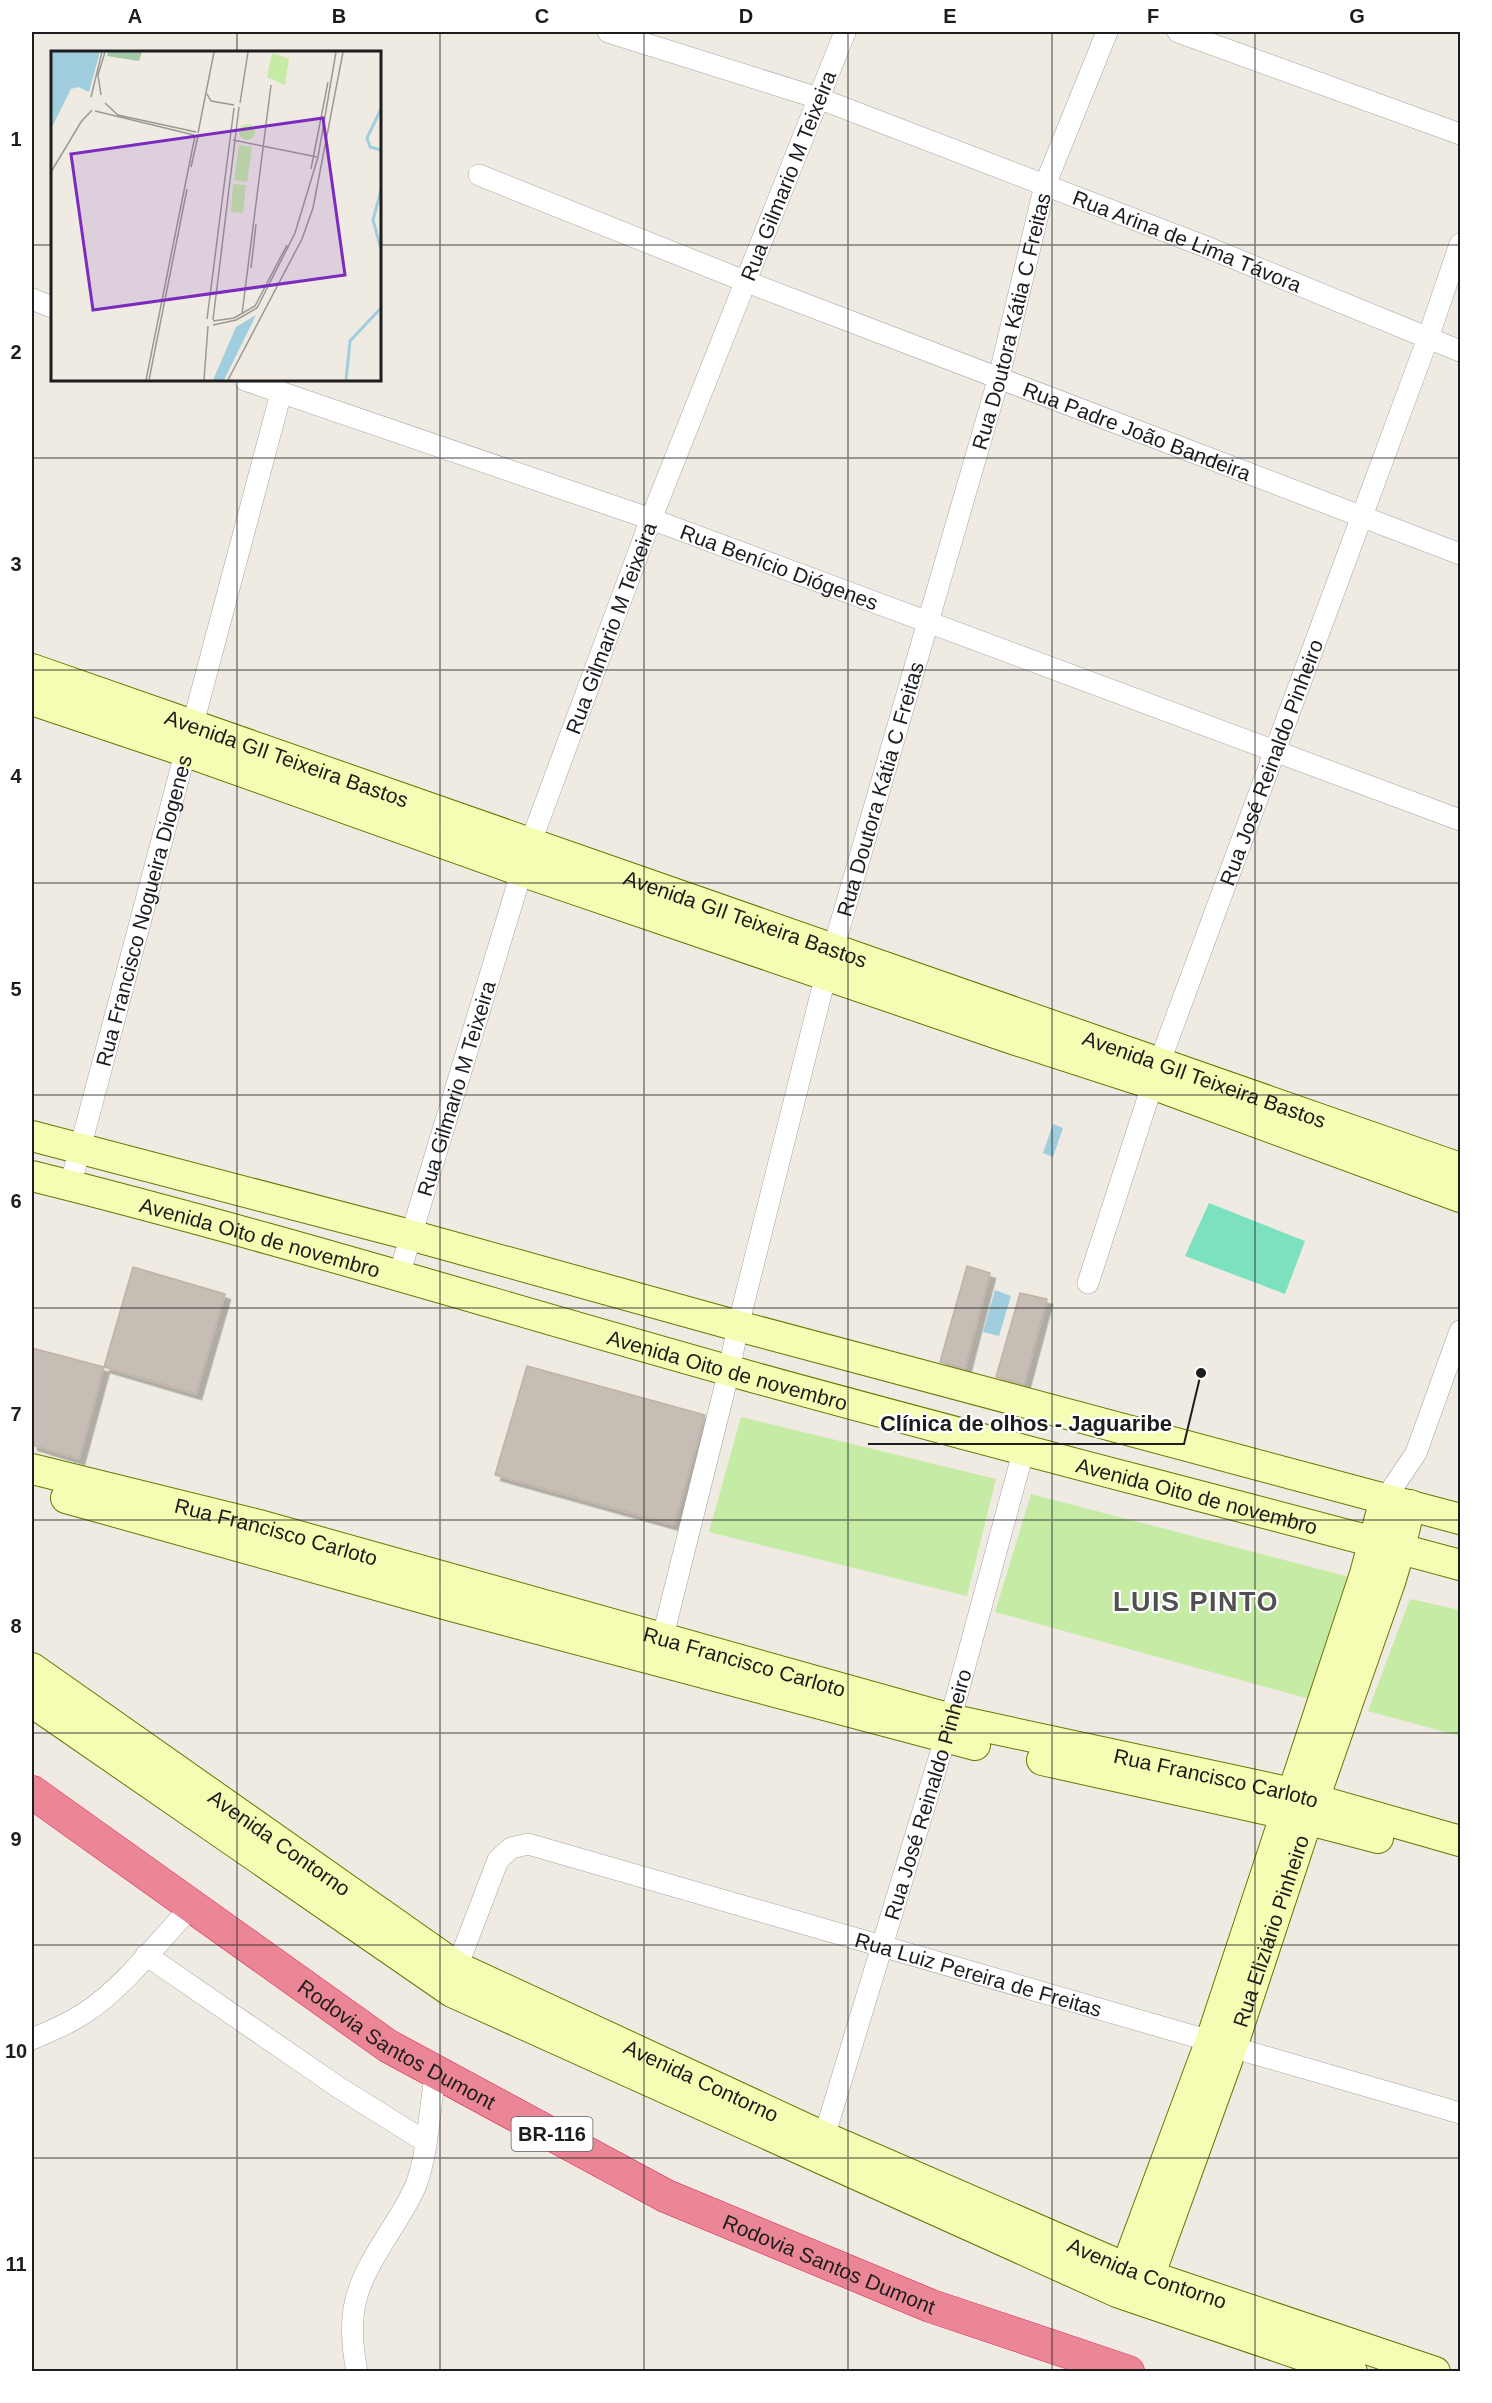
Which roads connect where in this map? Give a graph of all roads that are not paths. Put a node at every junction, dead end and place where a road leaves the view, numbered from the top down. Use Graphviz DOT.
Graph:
graph roads {
  1 [pos="608,32"];
  2 [pos="845,32"];
  3 [pos="1107,32"];
  4 [pos="1178,32"];
  5 [pos="818,98"];
  6 [pos="1461,134"];
  7 [pos="479,175"];
  8 [pos="1045,185"];
  9 [pos="1461,244"];
  10 [pos="747,282"];
  11 [pos="32,299"];
  12 [pos="51,307"];
  13 [pos="1428,338"];
  14 [pos="1461,351"];
  15 [pos="999,377"];
  16 [pos="248,381"];
  17 [pos="281,393"];
  18 [pos="1362,516"];
  19 [pos="651,519"];
  20 [pos="1461,554"];
  21 [pos="927,621"];
  22 [pos="32,669"];
  23 [pos="32,700"];
  24 [pos="190,739"];
  25 [pos="1275,751"];
  26 [pos="1461,820"];
  27 [pos="526,858"];
  28 [pos="831,962"];
  29 [pos="1156,1072"];
  30 [pos="32,1136"];
  31 [pos="81,1149"];
  32 [pos="1461,1168"];
  33 [pos="32,1176"];
  34 [pos="189,1176"];
  35 [pos="70,1186"];
  36 [pos="1461,1197"];
  37 [pos="179,1214"];
  38 [pos="410,1236"];
  39 [pos="536,1270"];
  40 [pos="399,1275"];
  41 [pos="1088,1283"];
  42 [pos="526,1312"];
  43 [pos="738,1326"];
  44 [pos="1461,1331"];
  45 [pos="729,1371"];
  46 [pos="996,1396"];
  47 [pos="987,1440"];
  48 [pos="1024,1449"];
  49 [pos="32,1469"];
  50 [pos="32,1488"];
  51 [pos="1397,1502"];
  52 [pos="158,1512"];
  53 [pos="1461,1519"];
  54 [pos="1387,1546"];
  55 [pos="1461,1565"];
  56 [pos="660,1649"];
  57 [pos="32,1668"];
  58 [pos="32,1702"];
  59 [pos="948,1728"];
  60 [pos="32,1792"];
  61 [pos="1300,1806"];
  62 [pos="1461,1841"];
  63 [pos="1461,1860"];
  64 [pos="191,1906"];
  65 [pos="881,1945"];
  66 [pos="146,1955"];
  67 [pos="454,1980"];
  68 [pos="32,2039"];
  69 [pos="1222,2043"];
  70 [pos="436,2072"];
  71 [pos="1461,2113"];
  72 [pos="824,2137"];
  73 [pos="426,2142"];
  74 [pos="1133,2285"];
  75 [pos="357,2372"];
  76 [pos="1128,2372"];
  77 [pos="1352,2372"];
  78 [pos="1435,2372"];
  1 -- 5 [label="street, Rua Arina de Lima Távora"];
  2 -- 5 [label="street, Rua Gilmario M Teixeira"];
  3 -- 8 [label="street, Rua Doutora Kátia C Freitas"];
  4 -- 6 [label="street"];
  5 -- 8 [label="street, Rua Arina de Lima Távora"];
  5 -- 10 [label="street, Rua Gilmario M Teixeira"];
  7 -- 10 [label="street, Rua Padre João Bandeira"];
  8 -- 13 [label="street, Rua Arina de Lima Távora"];
  8 -- 15 [label="street, Rua Doutora Kátia C Freitas"];
  9 -- 13 [label="street, Rua José Reinaldo Pinheiro"];
  10 -- 15 [label="street, Rua Padre João Bandeira"];
  10 -- 19 [label="street, Rua Gilmario M Teixeira"];
  11 -- 12 [label="street"];
  13 -- 14 [label="street, Rua Arina de Lima Távora"];
  13 -- 18 [label="street, Rua José Reinaldo Pinheiro"];
  15 -- 18 [label="street, Rua Padre João Bandeira"];
  15 -- 21 [label="street, Rua Doutora Kátia C Freitas"];
  16 -- 17 [label="street, Rua Benício Diógenes"];
  17 -- 19 [label="street, Rua Benício Diógenes"];
  17 -- 24 [label="street, Rua Francisco Nogueira Diogenes"];
  18 -- 20 [label="street, Rua Padre João Bandeira"];
  18 -- 25 [label="street, Rua José Reinaldo Pinheiro"];
  19 -- 21 [label="street, Rua Benício Diógenes"];
  19 -- 27 [label="street, Rua Gilmario M Teixeira"];
  21 -- 25 [label="street, Rua Benício Diógenes"];
  21 -- 28 [label="street, Rua Doutora Kátia C Freitas"];
  22 -- 24 [label="street, Avenida GIl Teixeira Bastos"];
  23 -- 24 [label="street, Avenida GIl Teixeira Bastos"];
  24 -- 27 [label="street, Avenida GIl Teixeira Bastos"];
  24 -- 31 [label="street, Rua Francisco Nogueira Diogenes"];
  25 -- 26 [label="street, Rua Benício Diógenes"];
  25 -- 29 [label="street, Rua José Reinaldo Pinheiro"];
  27 -- 28 [label="street, Avenida GIl Teixeira Bastos"];
  27 -- 38 [label="street, Rua Gilmario M Teixeira"];
  28 -- 29 [label="street, Avenida GIl Teixeira Bastos"];
  28 -- 43 [label="street, Rua Doutora Kátia C Freitas"];
  29 -- 32 [label="street, Avenida GIl Teixeira Bastos"];
  29 -- 36 [label="street, Avenida GIl Teixeira Bastos"];
  29 -- 41 [label="street, Rua José Reinaldo Pinheiro"];
  30 -- 31 [label="street, Avenida Oito de novembro"];
  31 -- 34 [label="street, Avenida Oito de novembro"];
  31 -- 35 [label="street, Rua Francisco Nogueira Diogenes"];
  33 -- 35 [label="street, Avenida Oito de novembro"];
  34 -- 37 [label="street"];
  34 -- 38 [label="street, Avenida Oito de novembro"];
  35 -- 37 [label="street, Avenida Oito de novembro"];
  37 -- 40 [label="street, Avenida Oito de novembro"];
  38 -- 39 [label="street, Avenida Oito de novembro"];
  38 -- 40 [label="street, Rua Gilmario M Teixeira"];
  39 -- 42 [label="street"];
  39 -- 43 [label="street, Avenida Oito de novembro"];
  40 -- 42 [label="street, Avenida Oito de novembro"];
  42 -- 45 [label="street, Avenida Oito de novembro"];
  43 -- 45 [label="street, Rua Doutora Kátia C Freitas"];
  43 -- 46 [label="street, Avenida Oito de novembro"];
  44 -- 51 [label="street, Rua Eliziário Pinheiro"];
  45 -- 47 [label="street, Avenida Oito de novembro"];
  45 -- 56 [label="street, Rua Doutora Kátia C Freitas"];
  46 -- 47 [label="street"];
  46 -- 51 [label="street, Avenida Oito de novembro"];
  47 -- 48 [label="street, Avenida Oito de novembro"];
  48 -- 54 [label="street, Avenida Oito de novembro"];
  48 -- 59 [label="street, Rua José Reinaldo Pinheiro"];
  49 -- 52 [label="street, Rua Francisco Carloto"];
  50 -- 52 [label="street, Rua Francisco Carloto"];
  51 -- 53 [label="street, Avenida Oito de novembro"];
  51 -- 54 [label="street, Rua Eliziário Pinheiro"];
  52 -- 56 [label="street, Rua Francisco Carloto"];
  54 -- 55 [label="street, Avenida Oito de novembro"];
  54 -- 61 [label="street, Rua Eliziário Pinheiro"];
  56 -- 59 [label="street, Rua Francisco Carloto"];
  57 -- 67 [label="street, Avenida Contorno"];
  58 -- 67 [label="street, Avenida Contorno"];
  59 -- 61 [label="street, Rua Francisco Carloto"];
  59 -- 65 [label="street, Rua José Reinaldo Pinheiro"];
  60 -- 64 [label="highway, Rodovia Santos Dumont / BR-116"];
  61 -- 62 [label="street, Rua Francisco Carloto"];
  61 -- 63 [label="street, Rua Francisco Carloto"];
  61 -- 69 [label="street, Rua Eliziário Pinheiro"];
  64 -- 66 [label="street"];
  64 -- 70 [label="highway, Rodovia Santos Dumont / BR-116"];
  65 -- 67 [label="street, Rua Luiz Pereira de Freitas"];
  65 -- 69 [label="street, Rua Luiz Pereira de Freitas"];
  65 -- 72 [label="street, Rua José Reinaldo Pinheiro"];
  66 -- 68 [label="street"];
  66 -- 73 [label="street"];
  67 -- 72 [label="street, Avenida Contorno"];
  67 -- 74 [label="street, Avenida Contorno"];
  69 -- 71 [label="street, Rua Luiz Pereira de Freitas"];
  69 -- 74 [label="street, Rua Eliziário Pinheiro"];
  70 -- 73 [label="street"];
  70 -- 76 [label="highway, Rodovia Santos Dumont / BR-116"];
  72 -- 74 [label="street, Avenida Contorno"];
  73 -- 75 [label="street"];
  74 -- 77 [label="street, Avenida Contorno"];
  74 -- 78 [label="street, Avenida Contorno"];
}
